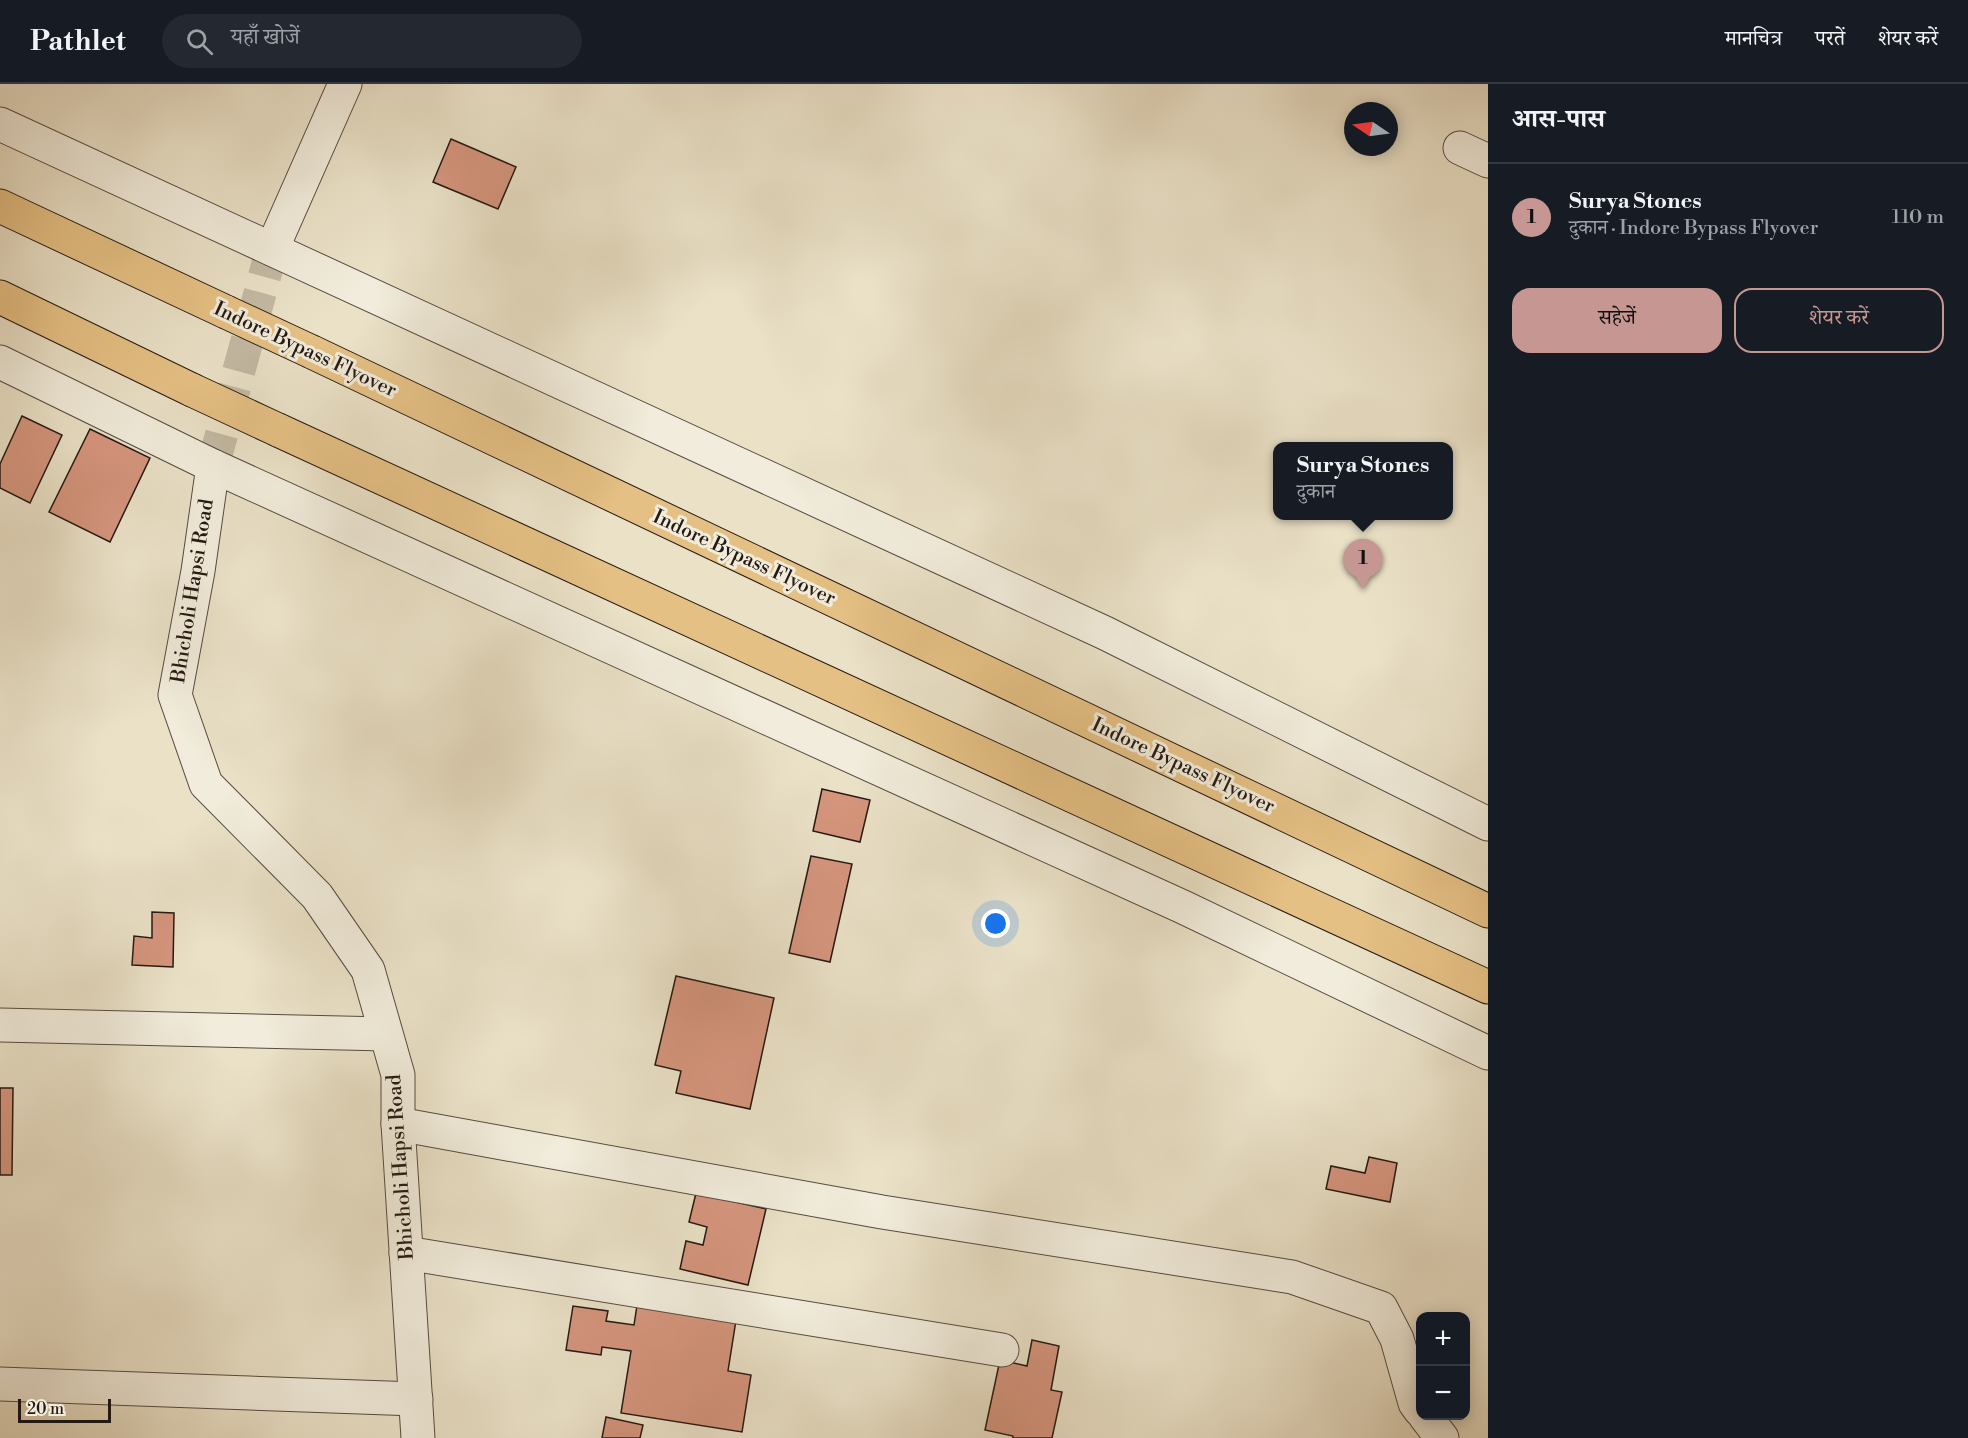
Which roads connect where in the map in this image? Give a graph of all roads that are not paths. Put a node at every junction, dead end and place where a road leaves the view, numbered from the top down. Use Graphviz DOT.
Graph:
graph roads {
  1 [pos="345,84"];
  2 [pos="0,124"];
  3 [pos="0,206"];
  4 [pos="272,249"];
  5 [pos="0,297"];
  6 [pos="0,362"];
  7 [pos="213,466"];
  8 [pos="1488,824"];
  9 [pos="1488,911"];
  10 [pos="1474,981"];
  11 [pos="0,1025"];
  12 [pos="386,1034"];
  13 [pos="1488,1053"];
  14 [pos="398,1124"];
  15 [pos="406,1253"];
  16 [pos="1002,1350"];
  17 [pos="0,1384"];
  18 [pos="416,1399"];
  19 [pos="1416,1404"];
  20 [pos="1428,1420"];
  21 [pos="418,1438"];
  22 [pos="1442,1438"];
  1 -- 4 [label="street"];
  2 -- 4 [label="street"];
  3 -- 9 [label="highway, Indore Bypass Flyover, bridge"];
  4 -- 8 [label="street"];
  5 -- 10 [label="highway, bridge"];
  6 -- 7 [label="street"];
  7 -- 12 [label="street, Bhicholi Hapsi Road"];
  7 -- 13 [label="street"];
  11 -- 12 [label="street"];
  12 -- 14 [label="street, Bhicholi Hapsi Road"];
  14 -- 15 [label="street, Bhicholi Hapsi Road"];
  14 -- 19 [label="street"];
  15 -- 16 [label="street"];
  15 -- 18 [label="street, Bhicholi Hapsi Road"];
  17 -- 18 [label="street"];
  18 -- 21 [label="street, Bhicholi Hapsi Road"];
  20 -- 22 [label="street"];
}
